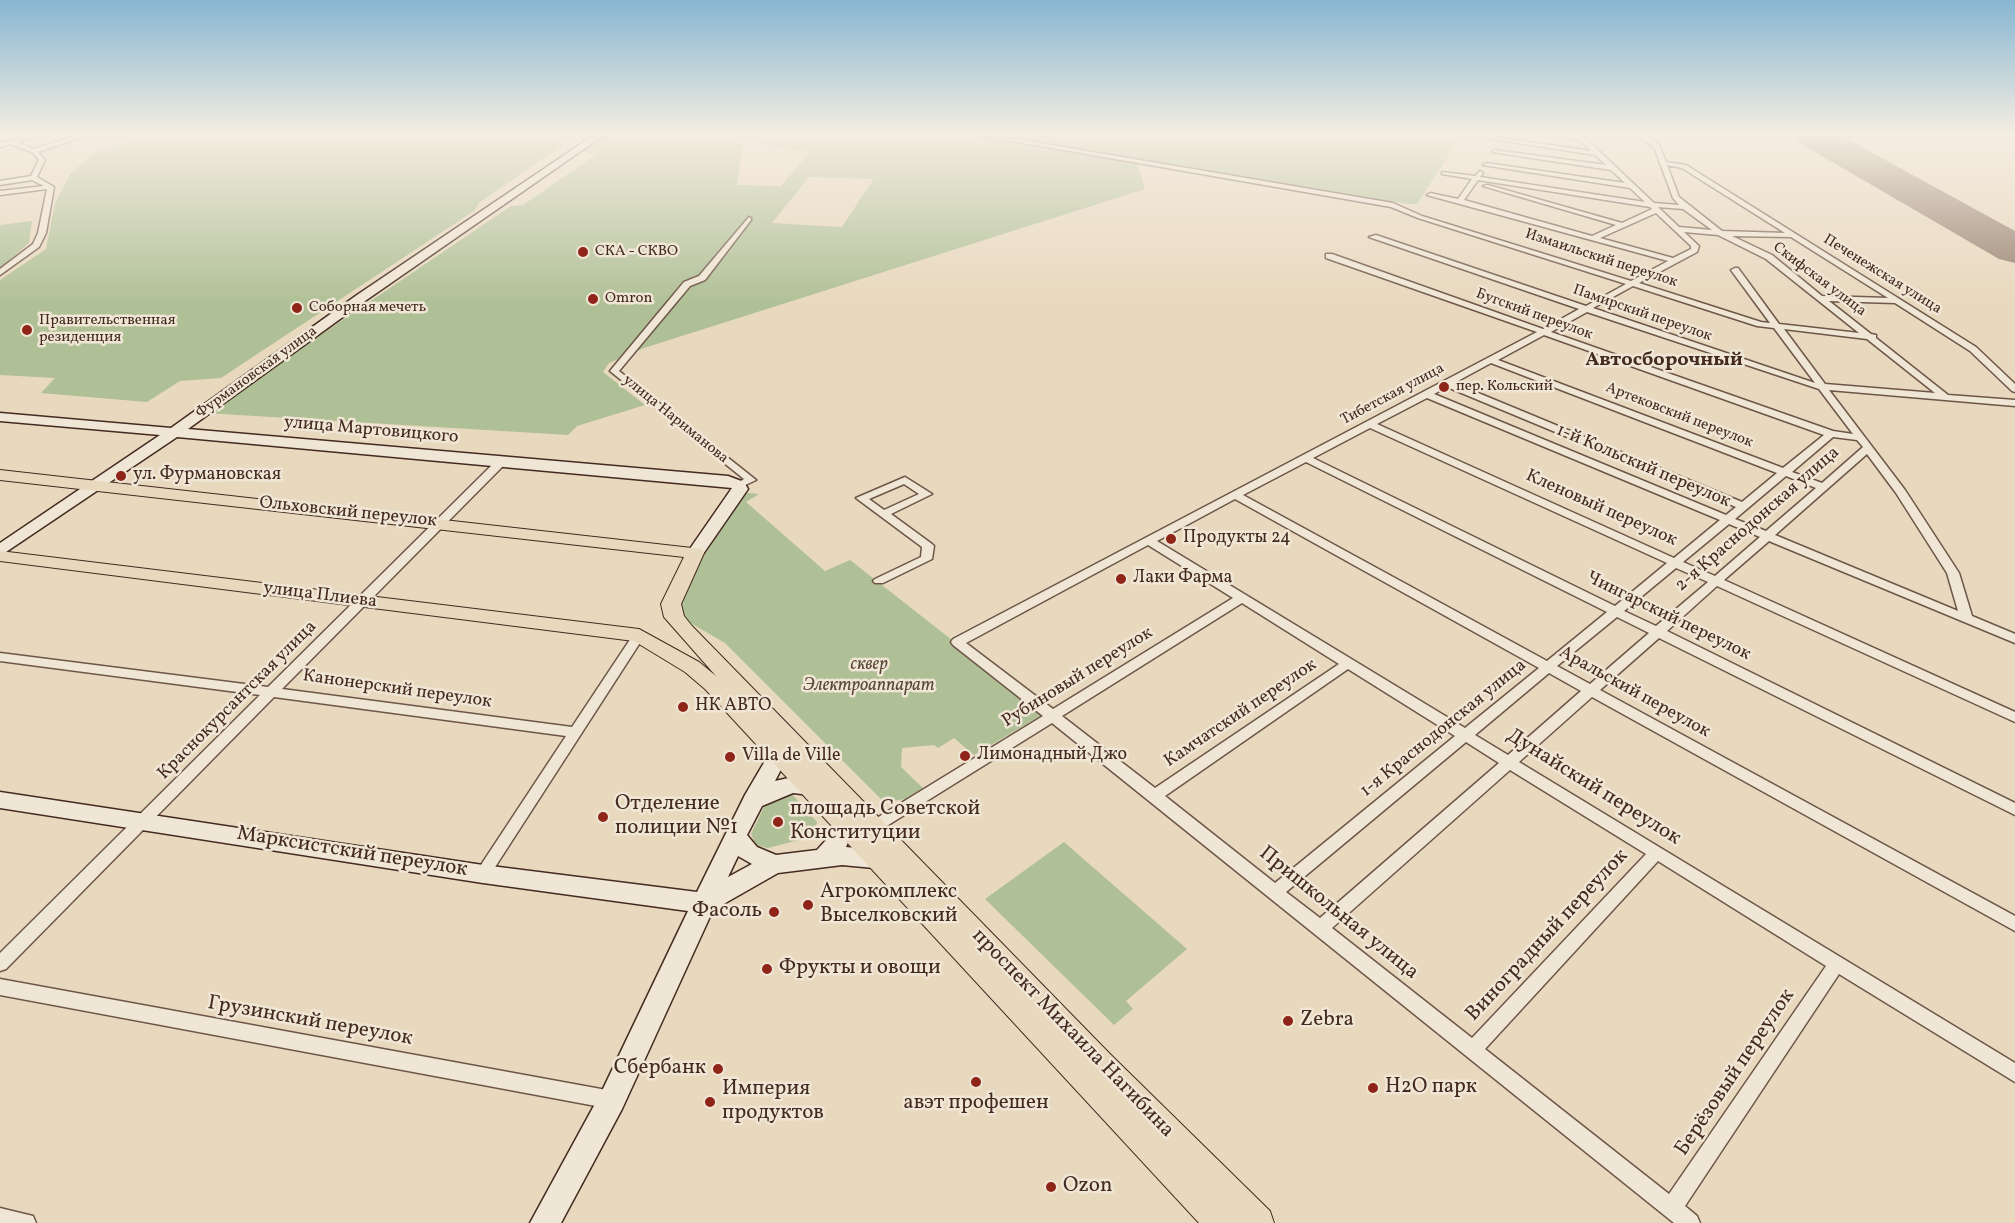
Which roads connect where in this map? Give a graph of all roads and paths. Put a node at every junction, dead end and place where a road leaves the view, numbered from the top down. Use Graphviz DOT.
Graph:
graph roads {
  1 [pos="25,190"];
  2 [pos="50,190"];
  3 [pos="511,190"];
  4 [pos="519,190"];
  5 [pos="1305,190"];
  6 [pos="1468,190"];
  7 [pos="1508,190"];
  8 [pos="1542,190"];
  9 [pos="1635,190"];
  10 [pos="1673,190"];
  11 [pos="1722,190"];
  12 [pos="0,193"];
  13 [pos="1430,195"];
  14 [pos="1460,201"];
  15 [pos="1654,207"];
  16 [pos="1685,207"];
  17 [pos="749,219"];
  18 [pos="1623,225"];
  19 [pos="1677,229"];
  20 [pos="1720,233"];
  21 [pos="1793,235"];
  22 [pos="1374,237"];
  23 [pos="1593,238"];
  24 [pos="1329,256"];
  25 [pos="1675,261"];
  26 [pos="1736,270"];
  27 [pos="0,273"];
  28 [pos="1634,283"];
  29 [pos="1822,298"];
  30 [pos="1897,301"];
  31 [pos="1586,309"];
  32 [pos="1778,328"];
  33 [pos="1542,333"];
  34 [pos="1873,338"];
  35 [pos="1491,360"];
  36 [pos="1445,383"];
  37 [pos="1823,387"];
  38 [pos="2015,389"];
  39 [pos="1426,394"];
  40 [pos="1945,397"];
  41 [pos="2015,403"];
  42 [pos="0,417"];
  43 [pos="1370,424"];
  44 [pos="168,433"];
  45 [pos="1832,434"];
  46 [pos="1865,443"];
  47 [pos="1306,458"];
  48 [pos="501,462"];
  49 [pos="1785,473"];
  50 [pos="0,475"];
  51 [pos="92,485"];
  52 [pos="739,485"];
  53 [pos="1823,487"];
  54 [pos="1235,495"];
  55 [pos="1743,507"];
  56 [pos="883,514"];
  57 [pos="1727,521"];
  58 [pos="440,523"];
  59 [pos="1767,536"];
  60 [pos="1149,541"];
  61 [pos="0,543"];
  62 [pos="695,553"];
  63 [pos="0,554"];
  64 [pos="1676,563"];
  65 [pos="879,581"];
  66 [pos="1715,582"];
  67 [pos="1242,598"];
  68 [pos="363,601"];
  69 [pos="671,604"];
  70 [pos="1616,612"];
  71 [pos="1966,618"];
  72 [pos="1657,632"];
  73 [pos="639,635"];
  74 [pos="2015,639"];
  75 [pos="957,642"];
  76 [pos="0,657"];
  77 [pos="1348,663"];
  78 [pos="1548,667"];
  79 [pos="1591,690"];
  80 [pos="273,692"];
  81 [pos="1052,716"];
  82 [pos="2015,717"];
  83 [pos="576,732"];
  84 [pos="1466,734"];
  85 [pos="779,754"];
  86 [pos="1510,761"];
  87 [pos="808,786"];
  88 [pos="1155,796"];
  89 [pos="0,800"];
  90 [pos="753,801"];
  91 [pos="2015,809"];
  92 [pos="144,821"];
  93 [pos="857,825"];
  94 [pos="735,837"];
  95 [pos="1657,852"];
  96 [pos="824,857"];
  97 [pos="775,864"];
  98 [pos="483,874"];
  99 [pos="1275,892"];
  100 [pos="705,903"];
  101 [pos="2015,924"];
  102 [pos="1320,928"];
  103 [pos="1837,963"];
  104 [pos="0,964"];
  105 [pos="0,987"];
  106 [pos="1472,1050"];
  107 [pos="2015,1073"];
  108 [pos="612,1100"];
  109 [pos="1671,1209"];
  110 [pos="0,1218"];
  111 [pos="26,1223"];
  112 [pos="545,1223"];
  113 [pos="1221,1223"];
  114 [pos="1257,1223"];
  115 [pos="1690,1223"];
  1 -- 12 [label="street"];
  2 -- 27 [label="street"];
  3 -- 44 [label="main road, Фурмановская улица"];
  4 -- 44 [label="main road, Фурмановская улица"];
  5 -- 28 [label="street, Измаильский переулок"];
  6 -- 14 [label="street"];
  7 -- 18 [label="street"];
  8 -- 15 [label="street"];
  9 -- 15 [label="street, Тибетская улица"];
  10 -- 16 [label="street, Скифская улица"];
  11 -- 21 [label="street, Печенежская улица"];
  13 -- 14 [label="street"];
  14 -- 23 [label="street"];
  15 -- 16 [label="street"];
  15 -- 18 [label="street"];
  15 -- 19 [label="street, Тибетская улица"];
  16 -- 20 [label="street, Скифская улица"];
  17 -- 52 [label="street, улица Нариманова"];
  18 -- 23 [label="street"];
  19 -- 20 [label="street"];
  19 -- 25 [label="street, Тибетская улица"];
  20 -- 21 [label="street"];
  20 -- 29 [label="street, Скифская улица"];
  21 -- 30 [label="street, Печенежская улица"];
  22 -- 31 [label="street, Памирский переулок"];
  23 -- 25 [label="street"];
  24 -- 33 [label="street, Бугский переулок"];
  25 -- 28 [label="street, Тибетская улица"];
  26 -- 32 [label="street, 2-я Краснодонская улица"];
  28 -- 31 [label="street, Тибетская улица"];
  28 -- 32 [label="street, Измаильский переулок"];
  29 -- 30 [label="street"];
  29 -- 34 [label="street, Скифская улица"];
  30 -- 38 [label="street, Печенежская улица"];
  31 -- 33 [label="street, Тибетская улица"];
  31 -- 37 [label="street, Памирский переулок"];
  32 -- 34 [label="street, Измаильский переулок"];
  32 -- 37 [label="street, 2-я Краснодонская улица"];
  33 -- 35 [label="street, Тибетская улица"];
  33 -- 45 [label="street, Бугский переулок"];
  34 -- 40 [label="street, Скифская улица"];
  35 -- 36 [label="street, Тибетская улица"];
  35 -- 49 [label="street, Артековский переулок"];
  36 -- 39 [label="street, Тибетская улица"];
  36 -- 55 [label="street"];
  37 -- 40 [label="street, Памирский переулок"];
  37 -- 46 [label="street, 2-я Краснодонская улица"];
  39 -- 43 [label="street, Тибетская улица"];
  39 -- 57 [label="street, 1-й Кольский переулок"];
  40 -- 41 [label="street, Памирский переулок"];
  42 -- 44 [label="main road, улица Мартовицкого"];
  43 -- 47 [label="street, Тибетская улица"];
  43 -- 64 [label="street, Кленовый переулок"];
  44 -- 48 [label="main road, улица Мартовицкого"];
  44 -- 51 [label="main road, Фурмановская улица"];
  45 -- 46 [label="street, Бугский переулок"];
  45 -- 49 [label="street, 1-я Краснодонская улица"];
  46 -- 53 [label="street, 2-я Краснодонская улица"];
  46 -- 71 [label="street, 2-я Краснодонская улица"];
  47 -- 54 [label="street, Тибетская улица"];
  47 -- 70 [label="street, Чингарский переулок"];
  48 -- 52 [label="main road, улица Мартовицкого"];
  48 -- 58 [label="street, Краснокурсантская улица"];
  49 -- 53 [label="street, Артековский переулок"];
  49 -- 55 [label="street, 1-я Краснодонская улица"];
  50 -- 51 [label="main road, Ольховский переулок"];
  51 -- 58 [label="main road, Ольховский переулок"];
  51 -- 61 [label="main road, Фурмановская улица"];
  51 -- 63 [label="main road, Фурмановская улица"];
  52 -- 62 [label="main road, улица Нариманова"];
  53 -- 59 [label="street, 2-я Краснодонская улица"];
  54 -- 60 [label="street, Тибетская улица"];
  54 -- 78 [label="street, Аральский переулок"];
  55 -- 57 [label="street, 1-я Краснодонская улица"];
  56 -- 56 [label="street"];
  56 -- 65 [label="street"];
  57 -- 59 [label="street, 1-й Кольский переулок"];
  57 -- 64 [label="street, 1-я Краснодонская улица"];
  58 -- 62 [label="main road, Ольховский переулок"];
  58 -- 68 [label="street, Краснокурсантская улица"];
  59 -- 66 [label="street, 2-я Краснодонская улица"];
  59 -- 71 [label="street, 1-й Кольский переулок"];
  60 -- 67 [label="street, Дунайский переулок"];
  60 -- 75 [label="street, Тибетская улица"];
  62 -- 69 [label="main road, улица Нариманова"];
  63 -- 68 [label="main road, улица Плиева"];
  64 -- 66 [label="street, Кленовый переулок"];
  64 -- 70 [label="street, 1-я Краснодонская улица"];
  66 -- 72 [label="street, 2-я Краснодонская улица"];
  66 -- 82 [label="street, Кленовый переулок"];
  67 -- 77 [label="street, Дунайский переулок"];
  67 -- 81 [label="street, Рубиновый переулок"];
  68 -- 73 [label="main road, улица Плиева"];
  68 -- 80 [label="street, Краснокурсантская улица"];
  69 -- 93 [label="main road, проспект Михаила Нагибина"];
  70 -- 72 [label="street, Чингарский переулок"];
  70 -- 78 [label="street, 1-я Краснодонская улица"];
  71 -- 74 [label="street, 1-й Кольский переулок"];
  72 -- 79 [label="street, 2-я Краснодонская улица"];
  72 -- 91 [label="street, Чингарский переулок"];
  73 -- 83 [label="street"];
  73 -- 85 [label="main road, проспект Михаила Нагибина"];
  75 -- 81 [label="street, Пришкольная улица"];
  76 -- 80 [label="street, Канонерский переулок"];
  77 -- 84 [label="street, Дунайский переулок"];
  77 -- 88 [label="street, Камчатский переулок"];
  78 -- 79 [label="street, Аральский переулок"];
  78 -- 84 [label="street, 1-я Краснодонская улица"];
  79 -- 86 [label="street, 2-я Краснодонская улица"];
  79 -- 101 [label="street, Аральский переулок"];
  80 -- 83 [label="street, Канонерский переулок"];
  80 -- 92 [label="street, Краснокурсантская улица"];
  81 -- 88 [label="street, Пришкольная улица"];
  81 -- 93 [label="street, Рубиновый переулок"];
  83 -- 98 [label="street"];
  84 -- 86 [label="street, Дунайский переулок"];
  84 -- 99 [label="street, 1-я Краснодонская улица"];
  85 -- 87 [label="main road, проспект Михаила Нагибина"];
  85 -- 90 [label="main road"];
  86 -- 95 [label="street, Дунайский переулок"];
  86 -- 102 [label="street, 2-я Краснодонская улица"];
  87 -- 90 [label="main road"];
  87 -- 93 [label="main road, проспект Михаила Нагибина"];
  87 -- 93 [label="main road"];
  88 -- 99 [label="street, Пришкольная улица"];
  89 -- 92 [label="main road, Марксистский переулок"];
  90 -- 94 [label="main road"];
  92 -- 98 [label="main road, Марксистский переулок"];
  92 -- 104 [label="street, Краснокурсантская улица"];
  93 -- 96 [label="main road"];
  93 -- 96 [label="main road"];
  93 -- 113 [label="main road, проспект Михаила Нагибина"];
  93 -- 114 [label="main road, проспект Михаила Нагибина"];
  94 -- 97 [label="main road"];
  94 -- 100 [label="main road"];
  95 -- 103 [label="street, Дунайский переулок"];
  95 -- 106 [label="street, Виноградный переулок"];
  96 -- 97 [label="main road"];
  97 -- 100 [label="main road"];
  98 -- 100 [label="main road, Марксистский переулок"];
  99 -- 102 [label="street, Пришкольная улица"];
  100 -- 108 [label="main road"];
  102 -- 106 [label="street, Пришкольная улица"];
  103 -- 107 [label="street, Дунайский переулок"];
  103 -- 109 [label="street, Берёзовый переулок"];
  105 -- 108 [label="street, Грузинский переулок"];
  106 -- 109 [label="street, Пришкольная улица"];
  108 -- 112 [label="main road"];
  109 -- 115 [label="street, Пришкольная улица"];
  110 -- 111 [label="street"];
}
